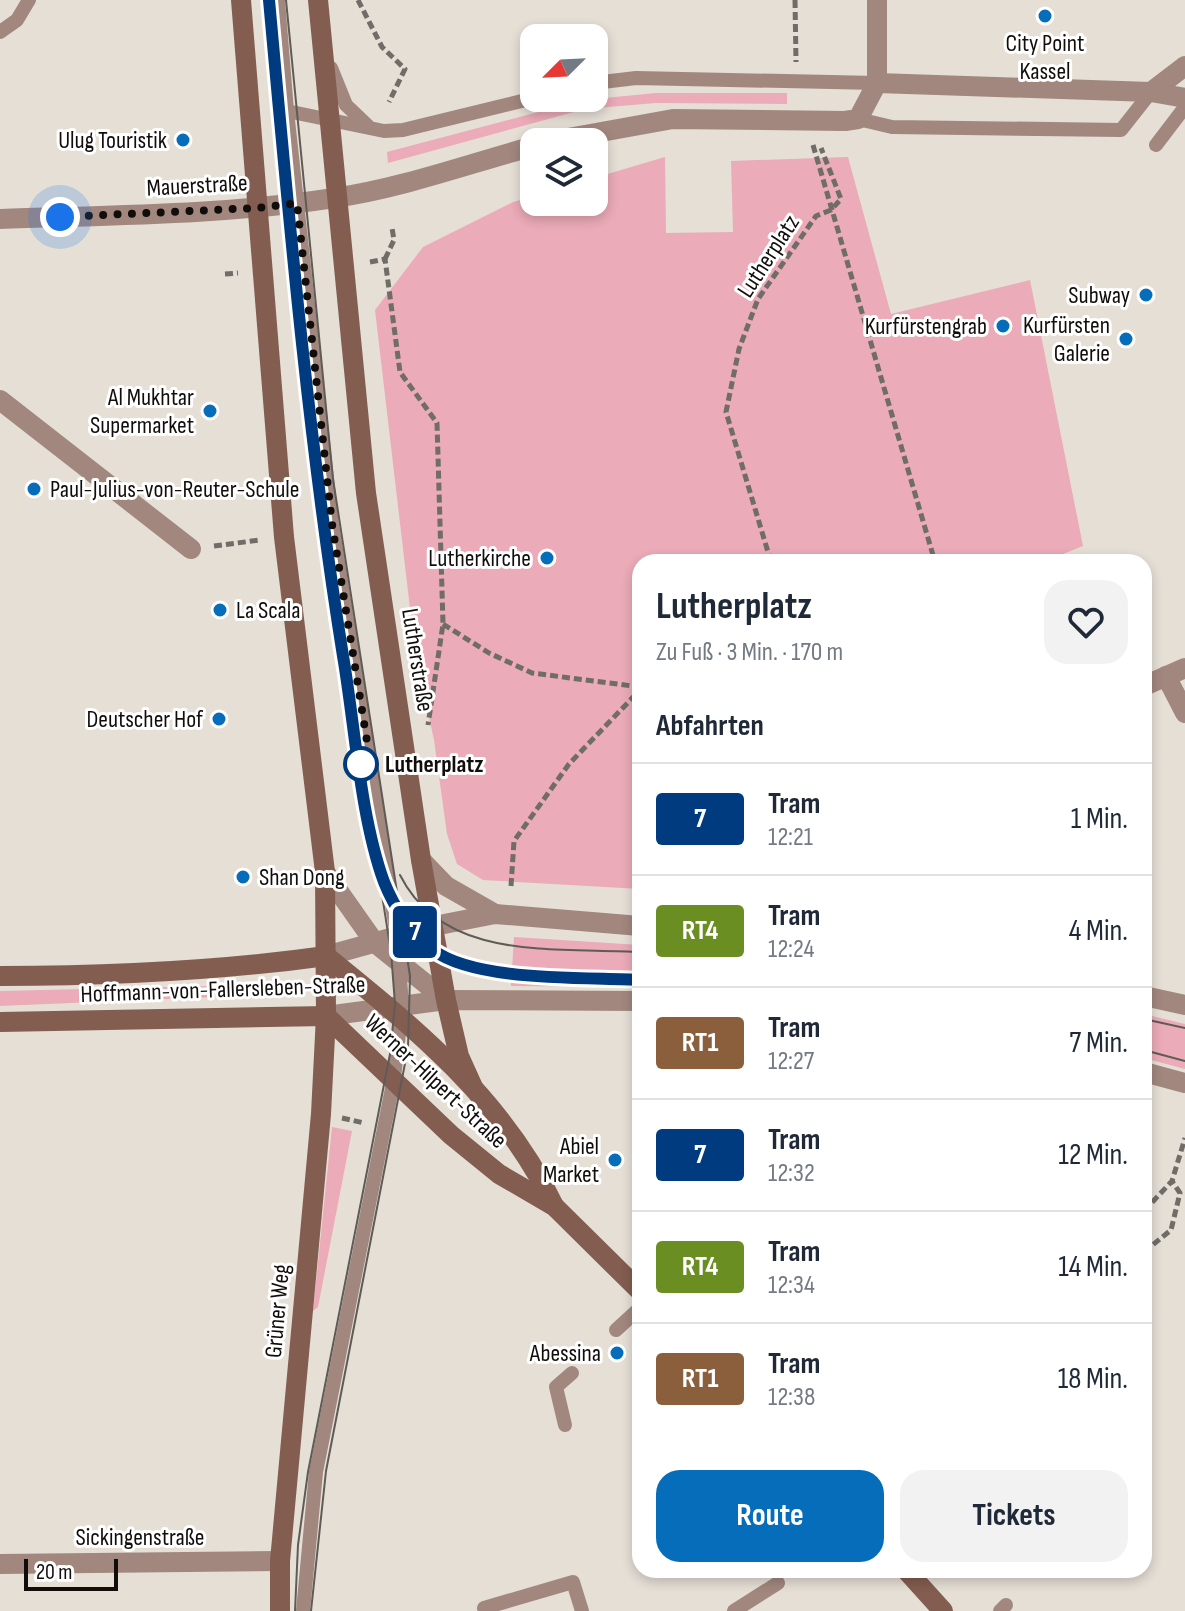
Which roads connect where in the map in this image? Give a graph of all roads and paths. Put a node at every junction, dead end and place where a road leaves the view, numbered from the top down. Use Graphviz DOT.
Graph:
graph roads {
  1 [pos="29,0"];
  2 [pos="241,0"];
  3 [pos="278,0"];
  4 [pos="318,0"];
  5 [pos="358,0"];
  6 [pos="795,0"];
  7 [pos="877,0"];
  8 [pos="0,32"];
  9 [pos="793,36"];
  10 [pos="321,39"];
  11 [pos="1185,66"];
  12 [pos="608,81"];
  13 [pos="877,83"];
  14 [pos="1151,92"];
  15 [pos="1185,98"];
  16 [pos="520,101"];
  17 [pos="389,102"];
  18 [pos="1185,107"];
  19 [pos="287,111"];
  20 [pos="858,119"];
  21 [pos="331,121"];
  22 [pos="371,129"];
  23 [pos="608,131"];
  24 [pos="1156,145"];
  25 [pos="520,150"];
  26 [pos="337,198"];
  27 [pos="297,203"];
  28 [pos="257,208"];
  29 [pos="831,210"];
  30 [pos="0,219"];
  31 [pos="392,228"];
  32 [pos="385,259"];
  33 [pos="370,262"];
  34 [pos="243,273"];
  35 [pos="225,274"];
  36 [pos="0,400"];
  37 [pos="284,537"];
  38 [pos="191,549"];
  39 [pos="769,554"];
  40 [pos="933,554"];
  41 [pos="443,624"];
  42 [pos="1176,672"];
  43 [pos="1152,682"];
  44 [pos="632,687"];
  45 [pos="632,697"];
  46 [pos="1185,713"];
  47 [pos="425,741"];
  48 [pos="421,860"];
  49 [pos="325,872"];
  50 [pos="511,886"];
  51 [pos="495,914"];
  52 [pos="632,925"];
  53 [pos="434,926"];
  54 [pos="397,936"];
  55 [pos="375,943"];
  56 [pos="326,956"];
  57 [pos="399,964"];
  58 [pos="0,976"];
  59 [pos="1152,998"];
  60 [pos="446,1000"];
  61 [pos="632,1001"];
  62 [pos="1185,1005"];
  63 [pos="398,1011"];
  64 [pos="326,1016"];
  65 [pos="0,1022"];
  66 [pos="1152,1074"];
  67 [pos="394,1078"];
  68 [pos="1185,1083"];
  69 [pos="473,1087"];
  70 [pos="1185,1138"];
  71 [pos="1172,1181"];
  72 [pos="1152,1202"];
  73 [pos="554,1206"];
  74 [pos="1152,1245"];
  75 [pos="632,1283"];
  76 [pos="632,1315"];
  77 [pos="616,1330"];
  78 [pos="572,1373"];
  79 [pos="565,1425"];
  80 [pos="280,1561"];
  81 [pos="0,1564"];
  82 [pos="913,1578"];
  83 [pos="778,1583"];
  84 [pos="484,1608"];
  85 [pos="280,1611"];
  86 [pos="303,1611"];
  87 [pos="582,1611"];
  88 [pos="734,1611"];
  89 [pos="943,1611"];
  1 -- 8 [label="lane"];
  2 -- 28 [label="main road"];
  3 -- 19 [label="lane"];
  4 -- 10 [label="main road, Lutherstraße"];
  5 -- 17 [label="path"];
  6 -- 9 [label="path"];
  7 -- 13 [label="street"];
  10 -- 21 [label="main road, Lutherstraße"];
  10 -- 22 [label="lane"];
  11 -- 14 [label="street"];
  12 -- 13 [label="lane"];
  13 -- 14 [label="street"];
  13 -- 20 [label="street"];
  14 -- 15 [label="street"];
  14 -- 20 [label="lane"];
  16 -- 22 [label="lane"];
  18 -- 24 [label="lane"];
  19 -- 21 [label="lane"];
  19 -- 27 [label="lane"];
  20 -- 23 [label="street"];
  21 -- 22 [label="lane"];
  21 -- 26 [label="main road, Lutherstraße"];
  25 -- 26 [label="street, Mauerstraße"];
  26 -- 27 [label="street, Mauerstraße"];
  26 -- 48 [label="main road, Lutherstraße"];
  27 -- 28 [label="street, Mauerstraße"];
  27 -- 54 [label="lane"];
  28 -- 30 [label="street, Mauerstraße"];
  28 -- 37 [label="main road"];
  29 -- 29 [label="path, Lutherplatz"];
  29 -- 39 [label="path, Lutherplatz"];
  29 -- 40 [label="path, Lutherplatz"];
  31 -- 32 [label="path"];
  32 -- 33 [label="path"];
  32 -- 41 [label="path"];
  34 -- 35 [label="path"];
  36 -- 38 [label="street"];
  37 -- 38 [label="path"];
  37 -- 49 [label="main road"];
  41 -- 44 [label="path"];
  41 -- 47 [label="path"];
  42 -- 43 [label="street"];
  42 -- 46 [label="street"];
  45 -- 50 [label="path"];
  48 -- 51 [label="street"];
  48 -- 53 [label="main road, Lutherstraße"];
  49 -- 55 [label="street"];
  49 -- 56 [label="main road"];
  51 -- 52 [label="street"];
  51 -- 53 [label="street"];
  53 -- 54 [label="street"];
  53 -- 60 [label="main road, Lutherstraße"];
  54 -- 55 [label="street"];
  54 -- 57 [label="lane"];
  55 -- 56 [label="street"];
  55 -- 57 [label="street"];
  56 -- 58 [label="main road, Hoffmann-von-Fallersleben-Straße"];
  56 -- 63 [label="main road, Werner-Hilpert-Straße"];
  56 -- 64 [label="main road"];
  57 -- 60 [label="street"];
  57 -- 63 [label="lane"];
  59 -- 62 [label="street"];
  60 -- 61 [label="street, Hoffmann-von-Fallersleben-Straße"];
  60 -- 63 [label="street, Hoffmann-von-Fallersleben-Straße"];
  60 -- 69 [label="main road, Werner-Hilpert-Straße"];
  63 -- 64 [label="street, Hoffmann-von-Fallersleben-Straße"];
  63 -- 67 [label="lane"];
  63 -- 69 [label="main road, Werner-Hilpert-Straße"];
  64 -- 65 [label="main road, Hoffmann-von-Fallersleben-Straße"];
  64 -- 67 [label="main road, Werner-Hilpert-Straße"];
  64 -- 80 [label="main road, Grüner Weg"];
  66 -- 68 [label="street"];
  67 -- 73 [label="main road, Werner-Hilpert-Straße"];
  67 -- 86 [label="lane"];
  69 -- 73 [label="main road, Werner-Hilpert-Straße"];
  70 -- 71 [label="path"];
  71 -- 72 [label="path"];
  71 -- 74 [label="path"];
  73 -- 75 [label="main road, Werner-Hilpert-Straße"];
  76 -- 77 [label="lane"];
  78 -- 79 [label="lane"];
  80 -- 81 [label="street, Sickingenstraße"];
  80 -- 85 [label="main road, Grüner Weg"];
  82 -- 89 [label="main road"];
  83 -- 88 [label="lane"];
  84 -- 87 [label="lane"];
}
